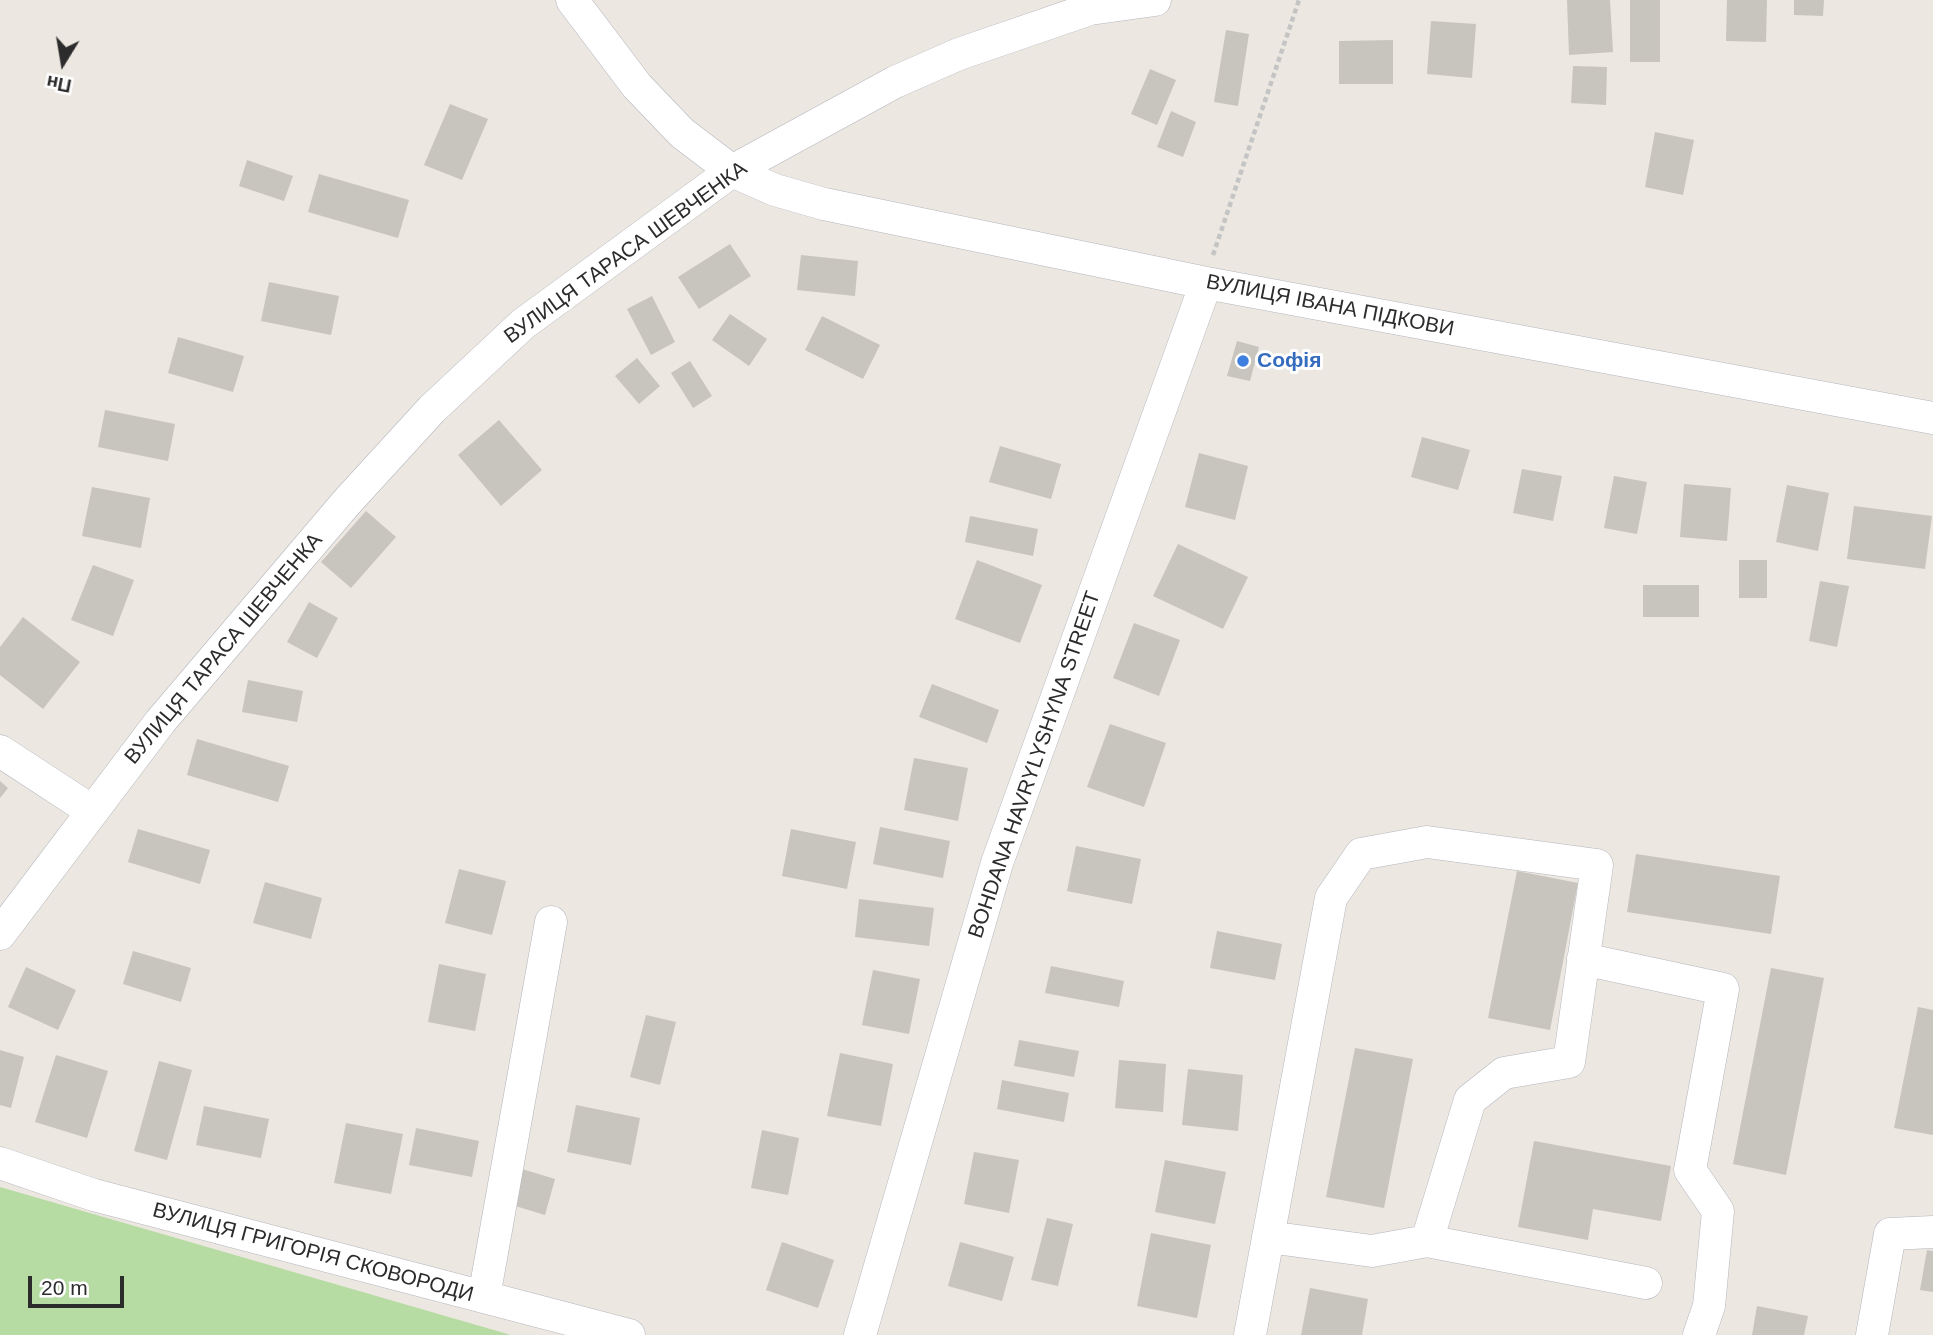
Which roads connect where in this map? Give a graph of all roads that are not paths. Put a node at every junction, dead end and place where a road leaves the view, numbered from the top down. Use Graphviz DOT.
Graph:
graph roads {
  1 [pos="572,0"];
  2 [pos="1155,0"];
  3 [pos="732,171"];
  4 [pos="1206,283"];
  5 [pos="1933,418"];
  6 [pos="0,751"];
  7 [pos="92,811"];
  8 [pos="551,922"];
  9 [pos="0,934"];
  10 [pos="1583,959"];
  11 [pos="0,1163"];
  12 [pos="1933,1232"];
  13 [pos="1268,1237"];
  14 [pos="1427,1241"];
  15 [pos="1646,1283"];
  16 [pos="484,1297"];
  17 [pos="629,1335"];
  18 [pos="860,1335"];
  19 [pos="1250,1335"];
  20 [pos="1699,1335"];
  21 [pos="1872,1335"];
  1 -- 3 [label="street, ВУЛИЦЯ ІВАНА ПІДКОВИ"];
  2 -- 3 [label="street, ВУЛИЦЯ ТАРАСА ШЕВЧЕНКА"];
  3 -- 4 [label="street, ВУЛИЦЯ ІВАНА ПІДКОВИ"];
  3 -- 7 [label="street, ВУЛИЦЯ ТАРАСА ШЕВЧЕНКА"];
  4 -- 5 [label="street, ВУЛИЦЯ ІВАНА ПІДКОВИ"];
  4 -- 18 [label="street, BOHDANA HAVRYLYSHYNA STREET"];
  6 -- 7 [label="street"];
  7 -- 9 [label="street, ВУЛИЦЯ ТАРАСА ШЕВЧЕНКА"];
  8 -- 16 [label="street"];
  10 -- 13 [label="street"];
  10 -- 14 [label="street"];
  10 -- 20 [label="street"];
  11 -- 16 [label="street, ВУЛИЦЯ ГРИГОРІЯ СКОВОРОДИ"];
  12 -- 21 [label="street"];
  13 -- 14 [label="street"];
  13 -- 19 [label="street"];
  14 -- 15 [label="street"];
  16 -- 17 [label="street, ВУЛИЦЯ ГРИГОРІЯ СКОВОРОДИ"];
}
